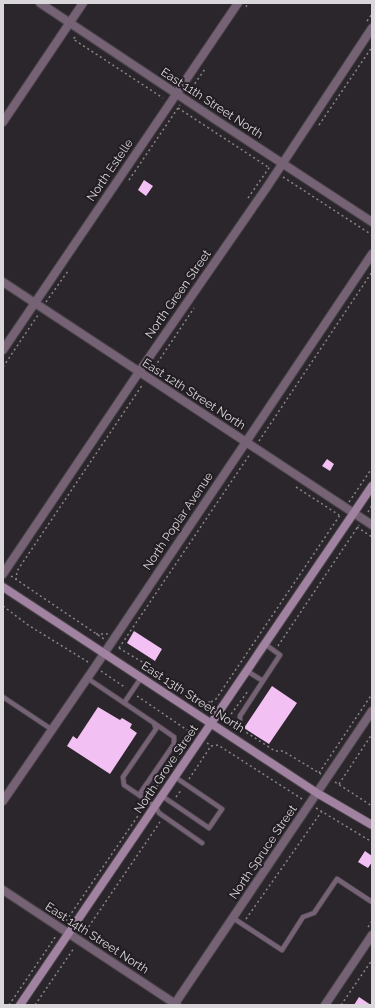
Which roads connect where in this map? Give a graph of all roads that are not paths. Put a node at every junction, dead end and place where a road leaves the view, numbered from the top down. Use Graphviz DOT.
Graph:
graph roads {
  1 [pos="40,3"];
  2 [pos="83,3"];
  3 [pos="238,3"];
  4 [pos="70,23"];
  5 [pos="372,28"];
  6 [pos="176,94"];
  7 [pos="3,122"];
  8 [pos="282,163"];
  9 [pos="372,222"];
  10 [pos="372,254"];
  11 [pos="3,282"];
  12 [pos="34,303"];
  13 [pos="3,350"];
  14 [pos="139,372"];
  15 [pos="246,442"];
  16 [pos="372,486"];
  17 [pos="354,513"];
  18 [pos="372,525"];
  19 [pos="3,574"];
  20 [pos="3,587"];
  21 [pos="265,644"];
  22 [pos="104,653"];
  23 [pos="247,671"];
  24 [pos="87,678"];
  25 [pos="141,678"];
  26 [pos="263,681"];
  27 [pos="3,697"];
  28 [pos="124,703"];
  29 [pos="372,711"];
  30 [pos="240,721"];
  31 [pos="154,723"];
  32 [pos="211,724"];
  33 [pos="51,729"];
  34 [pos="175,777"];
  35 [pos="317,793"];
  36 [pos="139,795"];
  37 [pos="162,796"];
  38 [pos="3,801"];
  39 [pos="155,806"];
  40 [pos="372,825"];
  41 [pos="202,843"];
  42 [pos="3,890"];
  43 [pos="372,902"];
  44 [pos="233,918"];
  45 [pos="68,934"];
  46 [pos="372,935"];
  47 [pos="20,1005"];
  48 [pos="175,1005"];
  49 [pos="325,1005"];
  1 -- 4 [label="street, East 11th Street North"];
  2 -- 4 [label="street"];
  3 -- 6 [label="street, North Estelle"];
  4 -- 6 [label="street, East 11th Street North"];
  4 -- 7 [label="street"];
  5 -- 8 [label="street, North Green Street"];
  6 -- 8 [label="street, East 11th Street North"];
  6 -- 12 [label="street, North Estelle"];
  8 -- 9 [label="street, East 11th Street North"];
  8 -- 14 [label="street, North Green Street"];
  10 -- 15 [label="street, North Poplar Avenue"];
  11 -- 12 [label="street, East 12th Street North"];
  12 -- 13 [label="street, North Estelle"];
  12 -- 14 [label="street, East 12th Street North"];
  14 -- 15 [label="street, East 12th Street North"];
  14 -- 19 [label="street, North Green Street"];
  15 -- 17 [label="street, East 12th Street North"];
  15 -- 22 [label="street, North Poplar Avenue"];
  16 -- 17 [label="street, North Grove Street"];
  17 -- 18 [label="street, East 12th Street North"];
  17 -- 21 [label="street, North Grove Street"];
  20 -- 22 [label="street, East 13th Street North"];
  21 -- 23 [label="street, North Grove Street"];
  21 -- 26 [label="lane"];
  22 -- 24 [label="street, North Poplar Avenue"];
  22 -- 25 [label="street, East 13th Street North"];
  23 -- 26 [label="lane"];
  23 -- 32 [label="street, North Grove Street"];
  24 -- 28 [label="lane"];
  24 -- 33 [label="street, North Poplar Avenue"];
  25 -- 28 [label="lane"];
  25 -- 32 [label="street, East 13th Street North"];
  26 -- 30 [label="lane"];
  27 -- 33 [label="lane"];
  28 -- 31 [label="lane"];
  29 -- 35 [label="street, North Spruce Street"];
  31 -- 36 [label="lane"];
  31 -- 36 [label="lane"];
  32 -- 34 [label="street, North Grove Street"];
  32 -- 35 [label="street, East 13th Street North"];
  33 -- 38 [label="street, North Poplar Avenue"];
  34 -- 37 [label="street, North Grove Street"];
  34 -- 37 [label="lane"];
  35 -- 40 [label="street, East 13th Street North"];
  35 -- 44 [label="street, North Spruce Street"];
  36 -- 39 [label="lane"];
  37 -- 39 [label="street, North Grove Street"];
  39 -- 41 [label="lane"];
  39 -- 45 [label="street, North Grove Street"];
  42 -- 45 [label="street, East 14th Street North"];
  43 -- 44 [label="lane"];
  44 -- 48 [label="street, North Spruce Street"];
  45 -- 47 [label="street, North Grove Street"];
  45 -- 48 [label="street, East 14th Street North"];
  46 -- 49 [label="street"];
}
